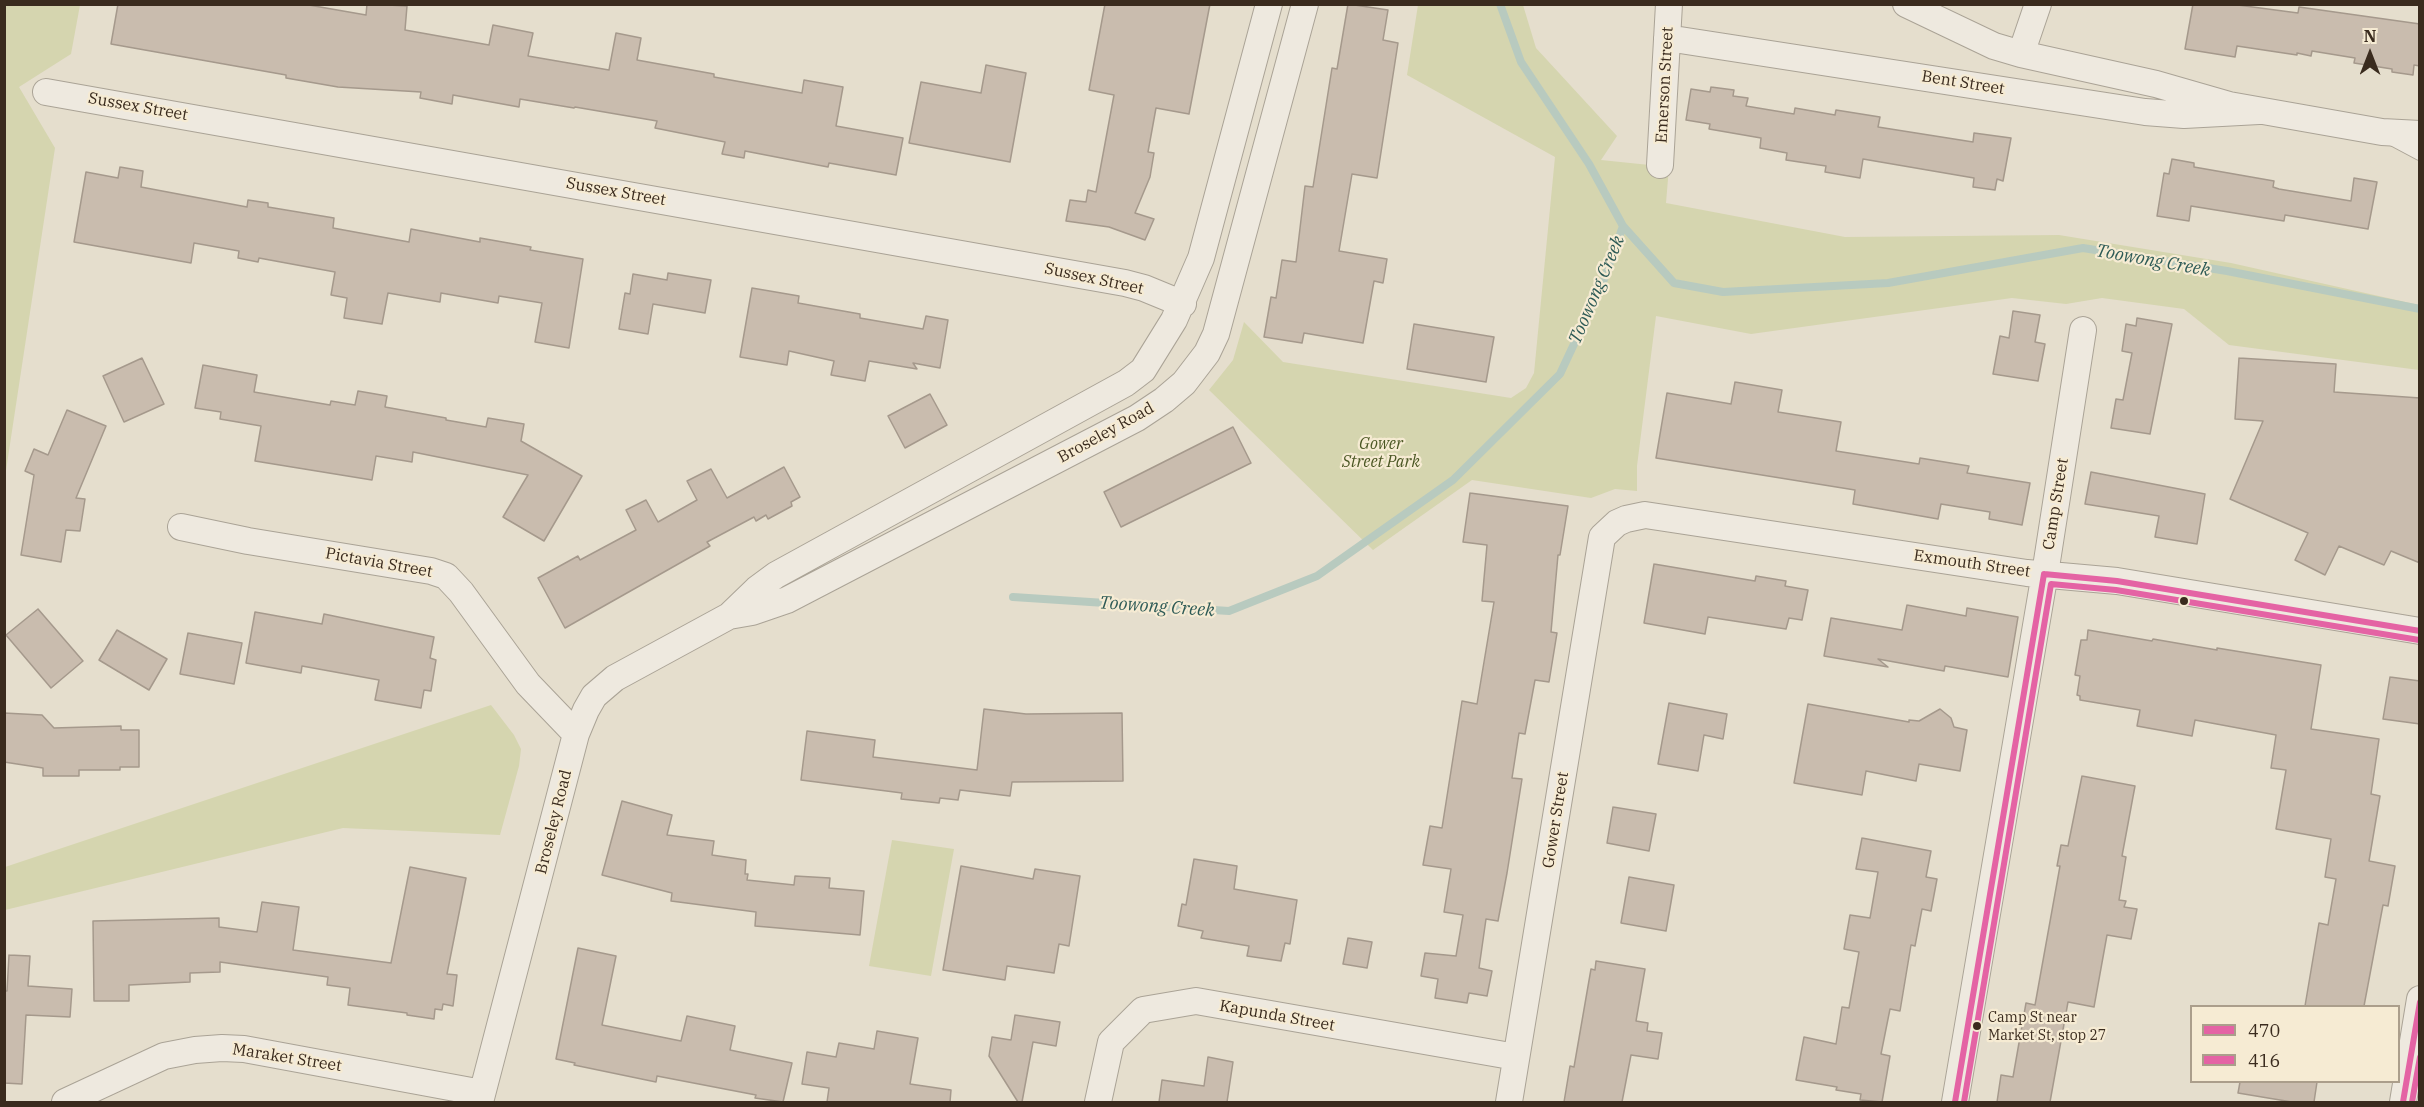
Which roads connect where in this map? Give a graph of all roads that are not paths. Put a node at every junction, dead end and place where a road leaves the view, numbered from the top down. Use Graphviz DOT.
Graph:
graph roads {
  1 [pos="1269,4"];
  2 [pos="1305,4"];
  3 [pos="1669,4"];
  4 [pos="1906,4"];
  5 [pos="2038,4"];
  6 [pos="1667,38"];
  7 [pos="2021,54"];
  8 [pos="46,92"];
  9 [pos="2259,111"];
  10 [pos="2382,132"];
  11 [pos="2420,134"];
  12 [pos="2420,153"];
  13 [pos="1660,165"];
  14 [pos="1183,304"];
  15 [pos="2083,330"];
  16 [pos="181,527"];
  17 [pos="1602,537"];
  18 [pos="2044,574"];
  19 [pos="729,616"];
  20 [pos="2420,631"];
  21 [pos="576,734"];
  22 [pos="2420,999"];
  23 [pos="1516,1057"];
  24 [pos="481,1098"];
  25 [pos="65,1102"];
  26 [pos="1098,1102"];
  27 [pos="1509,1102"];
  28 [pos="1955,1102"];
  29 [pos="2403,1102"];
  1 -- 14 [label="street, Broseley Road"];
  2 -- 19 [label="street, Broseley Road"];
  3 -- 6 [label="street, Emerson Street"];
  4 -- 7 [label="street, Bent Street"];
  5 -- 7 [label="street"];
  6 -- 9 [label="street, Bent Street"];
  6 -- 13 [label="street, Emerson Street"];
  7 -- 9 [label="street, Bent Street"];
  8 -- 14 [label="street, Sussex Street"];
  9 -- 10 [label="street, Bent Street"];
  10 -- 11 [label="street, Bent Street"];
  10 -- 12 [label="lane, Bent Street"];
  14 -- 19 [label="street, Broseley Road"];
  15 -- 18 [label="street, Camp Street"];
  16 -- 21 [label="street, Pictavia Street"];
  17 -- 18 [label="street, Exmouth Street"];
  17 -- 23 [label="street, Gower Street"];
  18 -- 20 [label="street, Exmouth Street"];
  18 -- 28 [label="street, Camp Street"];
  19 -- 21 [label="street, Broseley Road"];
  21 -- 24 [label="street, Broseley Road"];
  22 -- 29 [label="street"];
  23 -- 26 [label="street, Kapunda Street"];
  23 -- 27 [label="street, Gower Street"];
  24 -- 25 [label="street, Maraket Street"];
}
